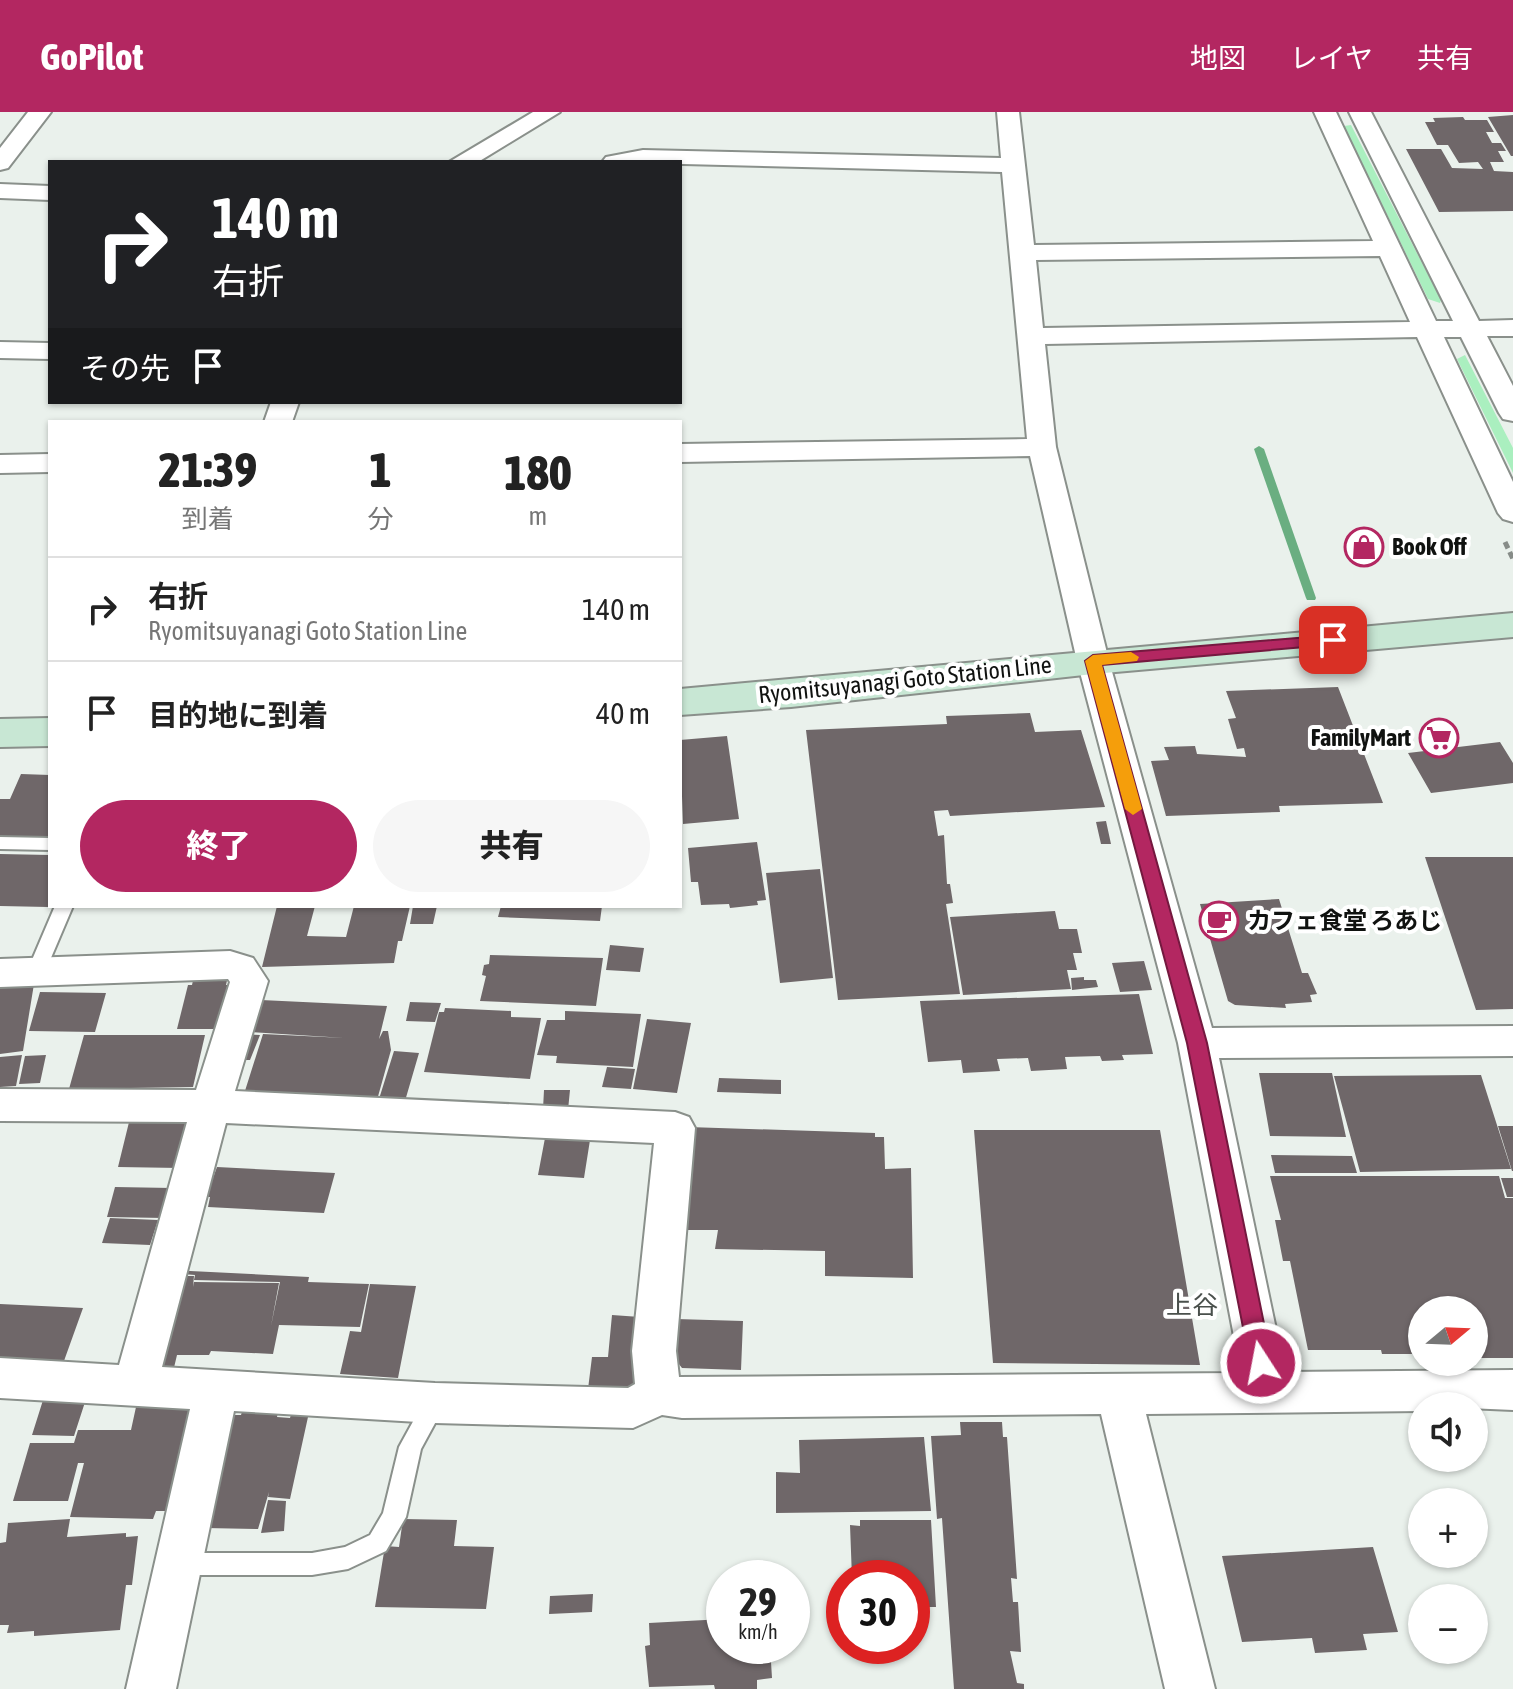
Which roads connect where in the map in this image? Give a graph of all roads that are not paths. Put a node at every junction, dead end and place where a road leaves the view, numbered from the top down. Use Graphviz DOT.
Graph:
graph roads {
  1 [pos="40,112"];
  2 [pos="549,112"];
  3 [pos="1008,112"];
  4 [pos="1325,112"];
  5 [pos="1360,112"];
  6 [pos="465,160"];
  7 [pos="626,160"];
  8 [pos="0,163"];
  9 [pos="1014,165"];
  10 [pos="0,191"];
  11 [pos="48,193"];
  12 [pos="1390,248"];
  13 [pos="1023,253"];
  14 [pos="1513,328"];
  15 [pos="1470,329"];
  16 [pos="1429,330"];
  17 [pos="1030,336"];
  18 [pos="0,350"];
  19 [pos="48,351"];
  20 [pos="1513,413"];
  21 [pos="1042,447"];
  22 [pos="682,453"];
  23 [pos="48,463"];
  24 [pos="0,464"];
  25 [pos="1513,513"];
  26 [pos="1513,625"];
  27 [pos="1093,661"];
  28 [pos="682,702"];
  29 [pos="48,732"];
  30 [pos="0,733"];
  31 [pos="0,843"];
  32 [pos="48,844"];
  33 [pos="63,908"];
  34 [pos="17,973"];
  35 [pos="1513,1041"];
  36 [pos="1197,1043"];
  37 [pos="0,1105"];
  38 [pos="211,1106"];
  39 [pos="0,1378"];
  40 [pos="135,1387"];
  41 [pos="1513,1390"];
  42 [pos="216,1391"];
  43 [pos="1267,1392"];
  44 [pos="658,1394"];
  45 [pos="1119,1395"];
  46 [pos="435,1403"];
  47 [pos="178,1564"];
  48 [pos="151,1689"];
  49 [pos="1190,1689"];
  1 -- 8 [label="street"];
  2 -- 6 [label="street"];
  3 -- 9 [label="street"];
  4 -- 12 [label="street"];
  5 -- 15 [label="street"];
  7 -- 9 [label="street"];
  9 -- 13 [label="street"];
  10 -- 11 [label="street"];
  12 -- 13 [label="street"];
  12 -- 16 [label="street"];
  13 -- 17 [label="street"];
  14 -- 15 [label="street"];
  15 -- 16 [label="street"];
  15 -- 20 [label="street"];
  16 -- 17 [label="street"];
  16 -- 25 [label="street"];
  17 -- 21 [label="street"];
  18 -- 19 [label="street"];
  21 -- 22 [label="street"];
  21 -- 27 [label="street"];
  23 -- 24 [label="street"];
  26 -- 27 [label="main road, Ryomitsuyanagi Goto Station Line"];
  27 -- 28 [label="main road, Ryomitsuyanagi Goto Station Line"];
  27 -- 36 [label="street"];
  29 -- 30 [label="main road"];
  31 -- 32 [label="lane"];
  33 -- 34 [label="lane"];
  34 -- 38 [label="street"];
  35 -- 36 [label="street"];
  36 -- 43 [label="street"];
  37 -- 38 [label="street"];
  38 -- 40 [label="street"];
  38 -- 44 [label="street"];
  39 -- 40 [label="street"];
  40 -- 42 [label="street"];
  41 -- 43 [label="street"];
  42 -- 46 [label="street"];
  42 -- 47 [label="street"];
  43 -- 45 [label="street"];
  44 -- 45 [label="street"];
  44 -- 46 [label="street"];
  45 -- 49 [label="street"];
  46 -- 47 [label="lane"];
  47 -- 48 [label="street"];
}
